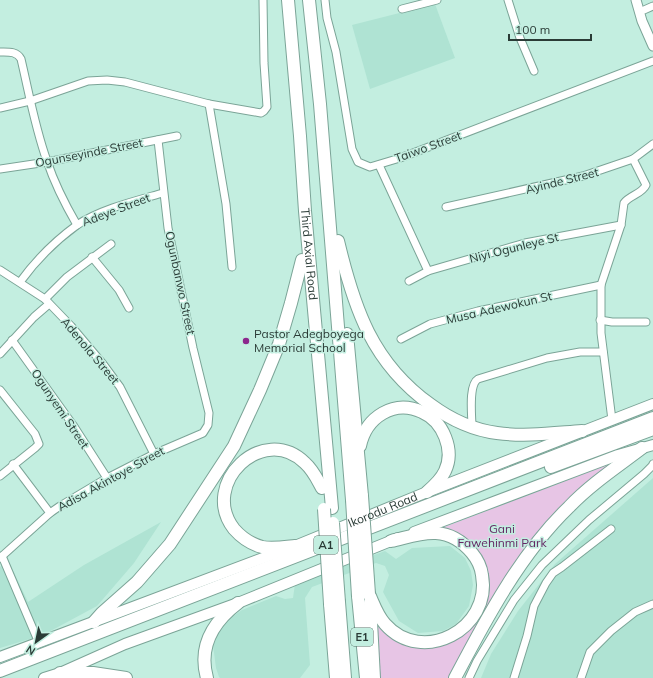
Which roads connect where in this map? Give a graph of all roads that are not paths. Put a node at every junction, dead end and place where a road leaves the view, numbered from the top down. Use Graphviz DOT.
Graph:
graph roads {
  1 [pos="263,0"];
  2 [pos="288,0"];
  3 [pos="309,0"];
  4 [pos="325,0"];
  5 [pos="437,0"];
  6 [pos="508,0"];
  7 [pos="636,0"];
  8 [pos="641,0"];
  9 [pos="653,6"];
  10 [pos="402,9"];
  11 [pos="644,10"];
  12 [pos="653,33"];
  13 [pos="653,45"];
  14 [pos="0,52"];
  15 [pos="653,61"];
  16 [pos="534,71"];
  17 [pos="30,101"];
  18 [pos="209,104"];
  19 [pos="0,108"];
  20 [pos="177,136"];
  21 [pos="158,140"];
  22 [pos="653,144"];
  23 [pos="634,159"];
  24 [pos="47,162"];
  25 [pos="379,165"];
  26 [pos="0,169"];
  27 [pos="326,185"];
  28 [pos="163,193"];
  29 [pos="446,207"];
  30 [pos="305,211"];
  31 [pos="77,225"];
  32 [pos="621,225"];
  33 [pos="338,241"];
  34 [pos="111,244"];
  35 [pos="92,257"];
  36 [pos="302,260"];
  37 [pos="232,266"];
  38 [pos="0,270"];
  39 [pos="428,271"];
  40 [pos="409,281"];
  41 [pos="20,282"];
  42 [pos="601,285"];
  43 [pos="47,301"];
  44 [pos="129,308"];
  45 [pos="600,320"];
  46 [pos="646,322"];
  47 [pos="400,339"];
  48 [pos="12,340"];
  49 [pos="603,352"];
  50 [pos="0,354"];
  51 [pos="0,390"];
  52 [pos="653,404"];
  53 [pos="653,418"];
  54 [pos="612,420"];
  55 [pos="208,425"];
  56 [pos="472,427"];
  57 [pos="653,429"];
  58 [pos="582,431"];
  59 [pos="648,447"];
  60 [pos="154,454"];
  61 [pos="359,462"];
  62 [pos="13,464"];
  63 [pos="653,464"];
  64 [pos="0,476"];
  65 [pos="107,478"];
  66 [pos="322,488"];
  67 [pos="427,492"];
  68 [pos="357,498"];
  69 [pos="328,508"];
  70 [pos="50,513"];
  71 [pos="611,528"];
  72 [pos="391,541"];
  73 [pos="295,546"];
  74 [pos="1,557"];
  75 [pos="364,595"];
  76 [pos="238,603"];
  77 [pos="335,603"];
  78 [pos="653,604"];
  79 [pos="94,622"];
  80 [pos="39,643"];
  81 [pos="334,654"];
  82 [pos="0,657"];
  83 [pos="0,671"];
  84 [pos="53,676"];
  85 [pos="5,678"];
  86 [pos="126,678"];
  87 [pos="206,678"];
  88 [pos="328,678"];
  89 [pos="336,678"];
  90 [pos="345,678"];
  91 [pos="366,678"];
  92 [pos="374,678"];
  93 [pos="455,678"];
  94 [pos="469,678"];
  95 [pos="514,678"];
  96 [pos="580,678"];
  1 -- 18 [label="street"];
  2 -- 30 [label="highway, Third Axial Road"];
  3 -- 27 [label="highway, Third Axial Road"];
  4 -- 25 [label="street, Taiwo Street"];
  5 -- 10 [label="street"];
  6 -- 16 [label="street"];
  7 -- 13 [label="main road"];
  8 -- 11 [label="main road"];
  9 -- 11 [label="street"];
  11 -- 12 [label="main road"];
  14 -- 17 [label="street"];
  15 -- 25 [label="street, Taiwo Street"];
  17 -- 18 [label="street"];
  17 -- 19 [label="street"];
  17 -- 24 [label="street"];
  18 -- 37 [label="street"];
  20 -- 21 [label="street, Ogunseyinde Street"];
  21 -- 24 [label="street, Ogunseyinde Street"];
  21 -- 28 [label="street, Ogunbanwo Street"];
  22 -- 23 [label="street, Ayinde Street"];
  23 -- 29 [label="street, Ayinde Street"];
  23 -- 32 [label="street"];
  24 -- 26 [label="street, Ogunseyinde Street"];
  24 -- 31 [label="street"];
  25 -- 39 [label="street"];
  27 -- 33 [label="highway"];
  27 -- 68 [label="highway, Third Axial Road"];
  28 -- 31 [label="street, Adeye Street"];
  28 -- 55 [label="street, Ogunbanwo Street"];
  30 -- 36 [label="highway"];
  30 -- 69 [label="highway, Third Axial Road"];
  31 -- 41 [label="street, Adeye Street"];
  32 -- 39 [label="street, Niyi Ogunleye St"];
  32 -- 42 [label="street"];
  33 -- 56 [label="highway"];
  33 -- 61 [label="highway"];
  34 -- 35 [label="street"];
  35 -- 43 [label="street"];
  35 -- 44 [label="street"];
  36 -- 66 [label="highway"];
  36 -- 79 [label="highway"];
  38 -- 41 [label="street, Adenola Street"];
  39 -- 40 [label="street, Niyi Ogunleye St"];
  41 -- 43 [label="street, Adenola Street"];
  42 -- 45 [label="street"];
  42 -- 47 [label="street, Musa Adewokun St"];
  43 -- 48 [label="street"];
  43 -- 60 [label="street, Adenola Street"];
  45 -- 46 [label="street"];
  45 -- 49 [label="street"];
  48 -- 50 [label="street"];
  48 -- 65 [label="street, Ogunyemi Street"];
  49 -- 54 [label="street"];
  49 -- 56 [label="street"];
  51 -- 62 [label="street"];
  52 -- 54 [label="main road, Ikorodu Road"];
  53 -- 83 [label="highway, Ikorodu Road / A1"];
  54 -- 58 [label="main road, Ikorodu Road"];
  55 -- 60 [label="street, Adisa Akintoye Street"];
  56 -- 58 [label="highway"];
  57 -- 85 [label="highway, Ikorodu Road / A1"];
  58 -- 67 [label="main road, Ikorodu Road"];
  59 -- 72 [label="main road"];
  59 -- 93 [label="highway"];
  60 -- 65 [label="street, Adisa Akintoye Street"];
  61 -- 67 [label="highway"];
  61 -- 68 [label="highway"];
  62 -- 64 [label="street"];
  62 -- 70 [label="street"];
  63 -- 94 [label="street"];
  65 -- 70 [label="street, Adisa Akintoye Street"];
  66 -- 69 [label="highway"];
  66 -- 73 [label="highway"];
  67 -- 73 [label="main road, Ikorodu Road"];
  68 -- 75 [label="highway, bridge"];
  69 -- 77 [label="highway, bridge"];
  70 -- 74 [label="street, Adisa Akintoye Street"];
  71 -- 95 [label="street"];
  72 -- 75 [label="highway"];
  72 -- 76 [label="main road"];
  73 -- 79 [label="main road, Ikorodu Road"];
  74 -- 80 [label="street"];
  75 -- 91 [label="highway, E1"];
  75 -- 92 [label="highway"];
  76 -- 84 [label="main road"];
  76 -- 87 [label="highway"];
  77 -- 81 [label="highway"];
  77 -- 90 [label="highway, E1"];
  78 -- 96 [label="street"];
  79 -- 80 [label="main road, Ikorodu Road"];
  80 -- 82 [label="main road, Ikorodu Road"];
  81 -- 88 [label="highway"];
  81 -- 89 [label="highway"];
  84 -- 86 [label="highway"];
}
